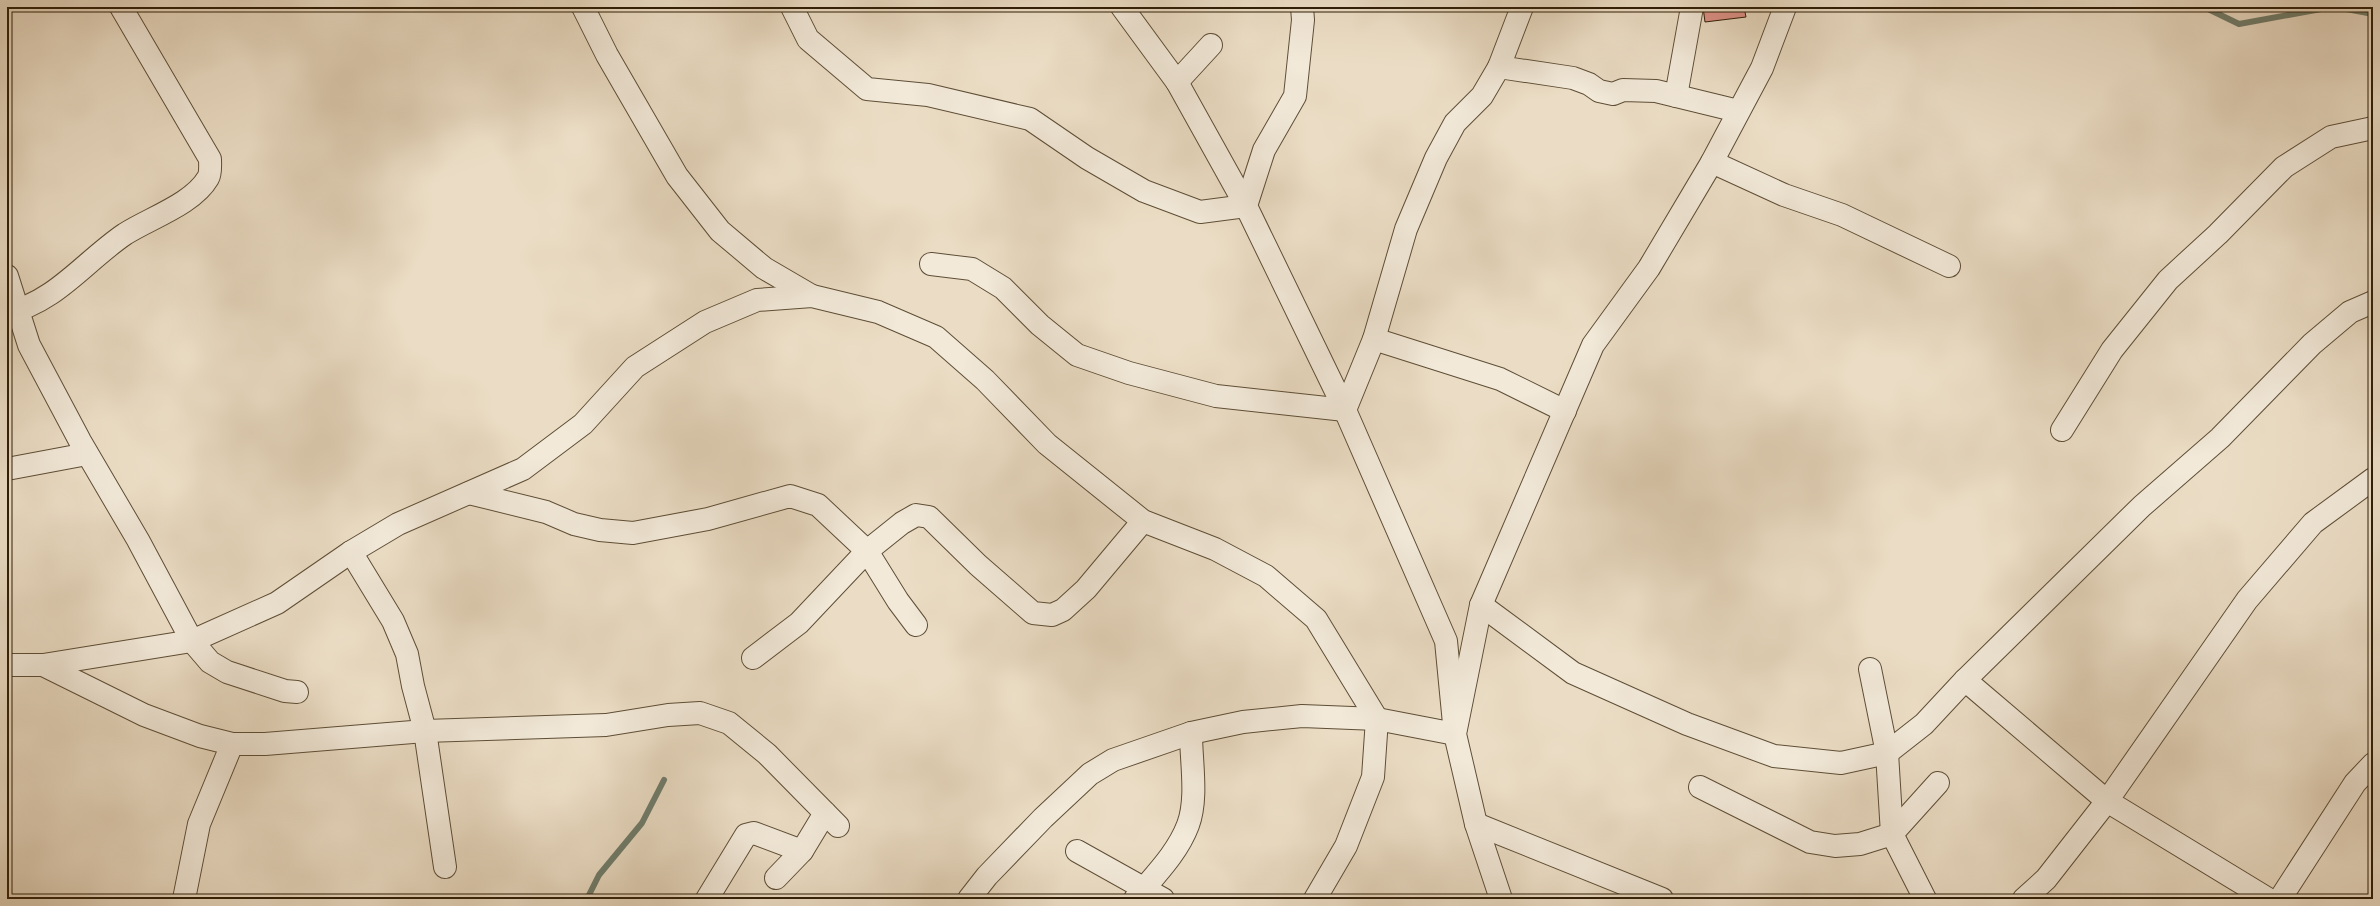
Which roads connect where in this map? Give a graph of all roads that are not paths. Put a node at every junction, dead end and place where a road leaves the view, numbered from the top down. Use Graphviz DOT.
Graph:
graph roads {
  1 [pos="121,7"];
  2 [pos="583,7"];
  3 [pos="792,7"];
  4 [pos="1122,7"];
  5 [pos="1302,7"];
  6 [pos="1522,7"];
  7 [pos="1692,7"];
  8 [pos="1785,7"];
  9 [pos="1211,45"];
  10 [pos="1499,67"];
  11 [pos="1177,82"];
  12 [pos="1676,96"];
  13 [pos="1738,110"];
  14 [pos="2373,128"];
  15 [pos="1712,162"];
  16 [pos="1246,206"];
  17 [pos="931,264"];
  18 [pos="1949,266"];
  19 [pos="7,276"];
  20 [pos="812,296"];
  21 [pos="2373,302"];
  22 [pos="13,312"];
  23 [pos="1374,339"];
  24 [pos="1345,410"];
  25 [pos="1565,411"];
  26 [pos="2062,430"];
  27 [pos="87,454"];
  28 [pos="7,469"];
  29 [pos="2373,479"];
  30 [pos="469,493"];
  31 [pos="1143,521"];
  32 [pos="867,551"];
  33 [pos="351,552"];
  34 [pos="1481,605"];
  35 [pos="916,625"];
  36 [pos="192,641"];
  37 [pos="753,658"];
  38 [pos="7,665"];
  39 [pos="43,666"];
  40 [pos="1870,670"];
  41 [pos="1965,680"];
  42 [pos="297,692"];
  43 [pos="1378,720"];
  44 [pos="425,731"];
  45 [pos="1191,733"];
  46 [pos="1455,734"];
  47 [pos="232,744"];
  48 [pos="1887,753"];
  49 [pos="2373,764"];
  50 [pos="1938,784"];
  51 [pos="1700,787"];
  52 [pos="2107,801"];
  53 [pos="1476,824"];
  54 [pos="1892,834"];
  55 [pos="802,851"];
  56 [pos="1076,851"];
  57 [pos="445,867"];
  58 [pos="776,878"];
  59 [pos="1139,894"];
  60 [pos="184,899"];
  61 [pos="707,899"];
  62 [pos="969,899"];
  63 [pos="1162,899"];
  64 [pos="1315,899"];
  65 [pos="1501,899"];
  66 [pos="1662,899"];
  67 [pos="1925,899"];
  68 [pos="2024,899"];
  69 [pos="2268,899"];
  70 [pos="2280,899"];
  1 -- 22 [label="street"];
  2 -- 20 [label="street"];
  3 -- 16 [label="street"];
  4 -- 11 [label="street"];
  5 -- 16 [label="street"];
  6 -- 10 [label="street"];
  7 -- 12 [label="street"];
  8 -- 13 [label="street"];
  9 -- 11 [label="street"];
  10 -- 12 [label="street"];
  10 -- 23 [label="street"];
  11 -- 16 [label="street"];
  12 -- 13 [label="street"];
  13 -- 15 [label="street"];
  14 -- 26 [label="street"];
  15 -- 18 [label="street"];
  15 -- 25 [label="street"];
  16 -- 24 [label="street"];
  17 -- 24 [label="street"];
  19 -- 22 [label="street"];
  20 -- 30 [label="street"];
  20 -- 31 [label="street"];
  21 -- 41 [label="street"];
  22 -- 27 [label="street"];
  23 -- 24 [label="street"];
  23 -- 25 [label="street"];
  24 -- 46 [label="street"];
  25 -- 34 [label="street"];
  27 -- 28 [label="street"];
  27 -- 36 [label="street"];
  29 -- 52 [label="street"];
  30 -- 32 [label="street"];
  30 -- 33 [label="street"];
  31 -- 32 [label="street"];
  31 -- 43 [label="street"];
  32 -- 35 [label="street"];
  32 -- 37 [label="street"];
  33 -- 36 [label="street"];
  33 -- 44 [label="street"];
  34 -- 46 [label="street"];
  34 -- 48 [label="street"];
  36 -- 39 [label="street"];
  36 -- 42 [label="street"];
  38 -- 39 [label="street"];
  39 -- 47 [label="street"];
  40 -- 48 [label="street"];
  41 -- 48 [label="street"];
  41 -- 52 [label="street"];
  43 -- 45 [label="street"];
  43 -- 46 [label="street"];
  43 -- 64 [label="street"];
  44 -- 47 [label="street"];
  44 -- 55 [label="street"];
  44 -- 57 [label="street"];
  45 -- 59 [label="street"];
  45 -- 62 [label="street"];
  46 -- 53 [label="street"];
  47 -- 60 [label="street"];
  48 -- 54 [label="street"];
  49 -- 70 [label="street"];
  50 -- 54 [label="street"];
  51 -- 54 [label="street"];
  52 -- 68 [label="street"];
  52 -- 69 [label="street"];
  53 -- 65 [label="street"];
  53 -- 66 [label="street"];
  54 -- 67 [label="street"];
  55 -- 58 [label="street"];
  55 -- 61 [label="street"];
  56 -- 59 [label="street"];
  59 -- 63 [label="street"];
}
